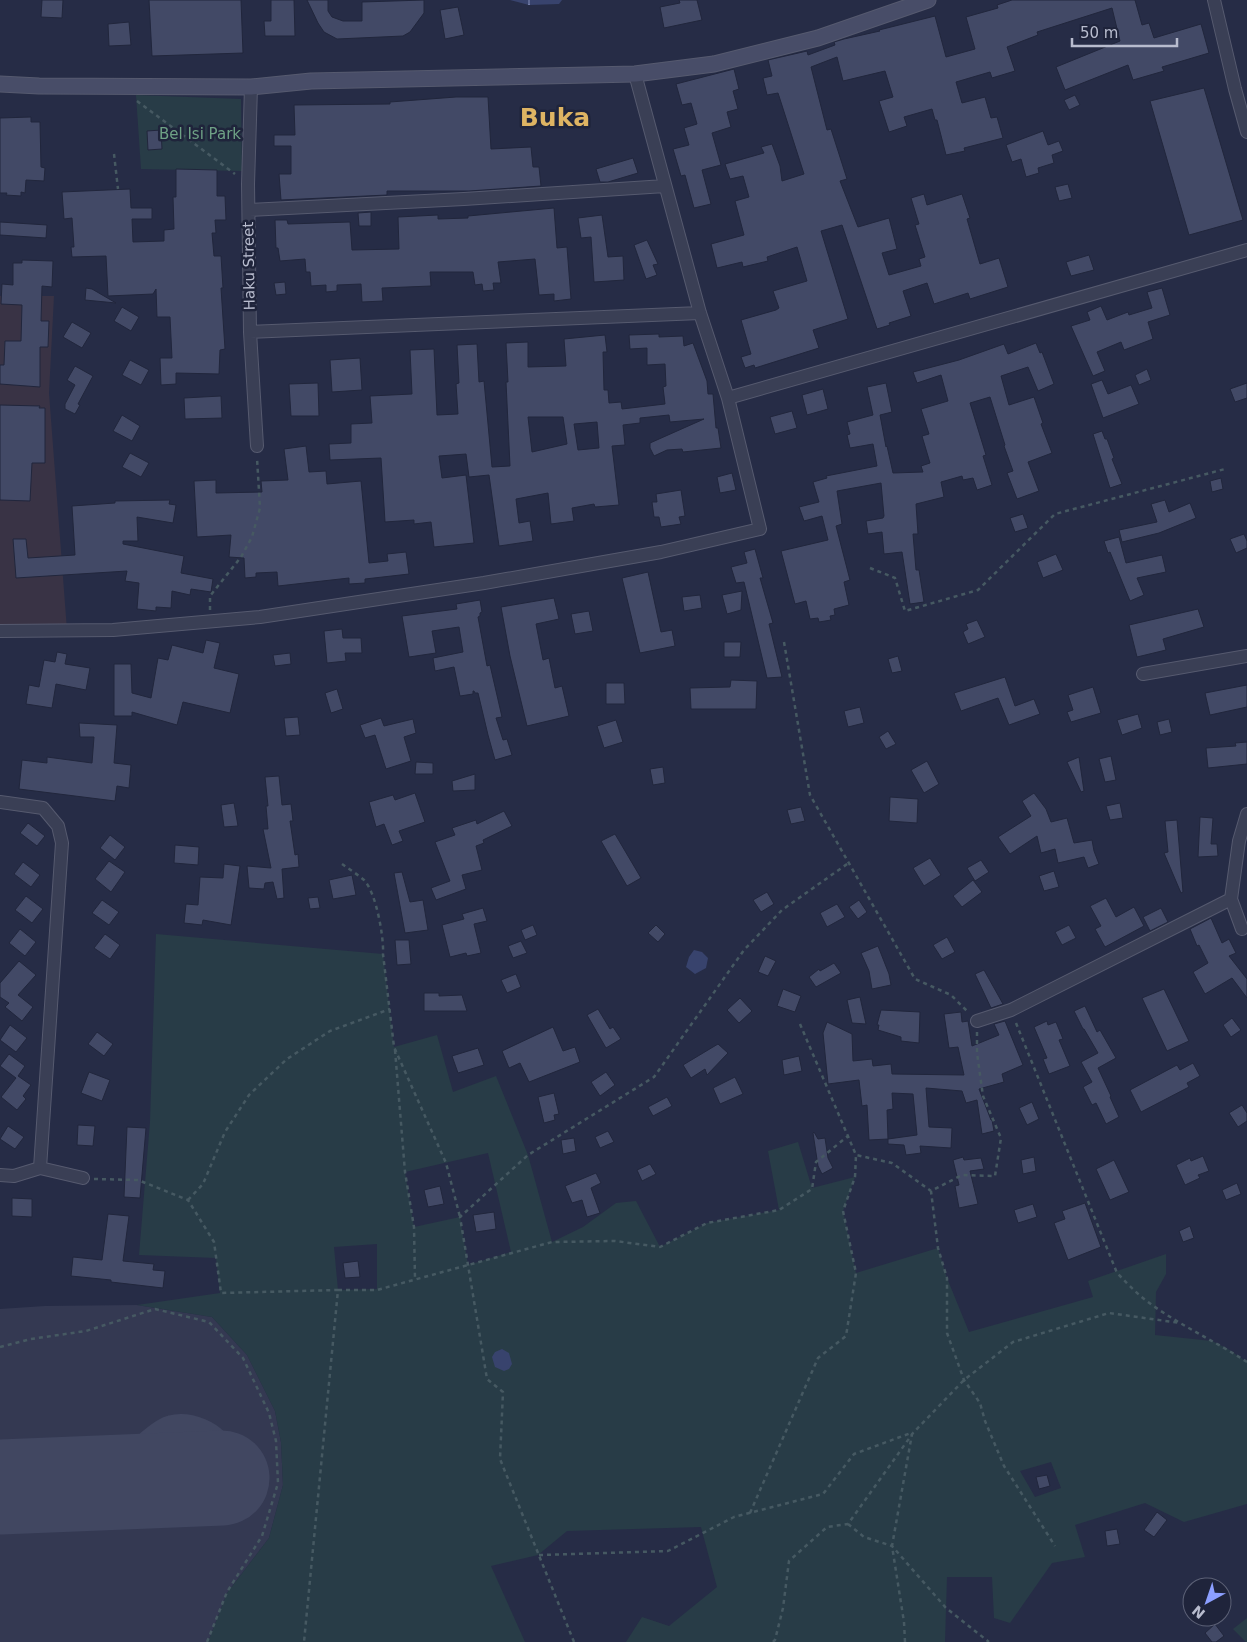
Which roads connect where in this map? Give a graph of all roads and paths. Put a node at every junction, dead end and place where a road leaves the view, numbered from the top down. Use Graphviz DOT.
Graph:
graph roads {
  1 [pos="928,0"];
  2 [pos="1214,0"];
  3 [pos="634,74"];
  4 [pos="0,84"];
  5 [pos="116,86"];
  6 [pos="251,87"];
  7 [pos="1247,132"];
  8 [pos="114,154"];
  9 [pos="248,184"];
  10 [pos="665,186"];
  11 [pos="118,189"];
  12 [pos="249,210"];
  13 [pos="1247,250"];
  14 [pos="700,313"];
  15 [pos="250,332"];
  16 [pos="728,398"];
  17 [pos="257,452"];
  18 [pos="1225,469"];
  19 [pos="870,568"];
  20 [pos="210,621"];
  21 [pos="0,631"];
  22 [pos="0,638"];
  23 [pos="784,642"];
  24 [pos="1247,656"];
  25 [pos="1143,674"];
  26 [pos="0,802"];
  27 [pos="1247,814"];
  28 [pos="850,862"];
  29 [pos="342,864"];
  30 [pos="1231,899"];
  31 [pos="1242,929"];
  32 [pos="390,1010"];
  33 [pos="1011,1010"];
  34 [pos="977,1021"];
  35 [pos="800,1024"];
  36 [pos="394,1047"];
  37 [pos="848,1136"];
  38 [pos="856,1155"];
  39 [pos="40,1168"];
  40 [pos="0,1175"];
  41 [pos="83,1178"];
  42 [pos="931,1191"];
  43 [pos="188,1200"];
  44 [pos="460,1217"];
  45 [pos="468,1265"];
  46 [pos="415,1279"];
  47 [pos="338,1290"];
  48 [pos="1180,1323"];
  49 [pos="0,1347"];
  50 [pos="1247,1362"];
  51 [pos="964,1380"];
  52 [pos="913,1433"];
  53 [pos="750,1513"];
  54 [pos="848,1524"];
  55 [pos="892,1546"];
  56 [pos="1055,1546"];
  57 [pos="538,1555"];
  58 [pos="206,1642"];
  59 [pos="304,1642"];
  60 [pos="574,1642"];
  61 [pos="773,1642"];
  62 [pos="905,1642"];
  63 [pos="989,1642"];
  1 -- 3 [label="main road"];
  2 -- 7 [label="street"];
  3 -- 6 [label="main road"];
  3 -- 10 [label="street"];
  4 -- 5 [label="main road"];
  5 -- 6 [label="main road"];
  5 -- 9 [label="path"];
  6 -- 9 [label="street, Haku Street"];
  8 -- 11 [label="path"];
  9 -- 12 [label="street, Haku Street"];
  10 -- 12 [label="street"];
  10 -- 14 [label="street"];
  12 -- 15 [label="street, Haku Street"];
  13 -- 16 [label="street"];
  14 -- 15 [label="street"];
  14 -- 16 [label="street"];
  15 -- 17 [label="street, Haku Street"];
  16 -- 20 [label="street"];
  17 -- 20 [label="path"];
  18 -- 19 [label="path"];
  20 -- 21 [label="street"];
  21 -- 22 [label="street"];
  23 -- 28 [label="path"];
  24 -- 25 [label="street"];
  26 -- 39 [label="street"];
  27 -- 30 [label="street"];
  28 -- 34 [label="path"];
  28 -- 44 [label="path"];
  29 -- 32 [label="path"];
  30 -- 31 [label="street"];
  30 -- 33 [label="street"];
  32 -- 36 [label="path"];
  32 -- 43 [label="path"];
  33 -- 34 [label="street"];
  33 -- 48 [label="path"];
  34 -- 42 [label="path"];
  35 -- 37 [label="path"];
  36 -- 44 [label="path"];
  36 -- 46 [label="path"];
  37 -- 38 [label="path"];
  37 -- 45 [label="path"];
  38 -- 42 [label="path"];
  38 -- 53 [label="path"];
  39 -- 40 [label="street"];
  39 -- 41 [label="street"];
  41 -- 43 [label="path"];
  42 -- 51 [label="path"];
  43 -- 47 [label="path"];
  44 -- 45 [label="path"];
  45 -- 46 [label="path"];
  45 -- 57 [label="path"];
  46 -- 47 [label="path"];
  47 -- 59 [label="path"];
  48 -- 50 [label="path"];
  48 -- 51 [label="path"];
  49 -- 58 [label="path"];
  51 -- 52 [label="path"];
  51 -- 56 [label="path"];
  52 -- 53 [label="path"];
  52 -- 54 [label="path"];
  52 -- 55 [label="path"];
  53 -- 57 [label="path"];
  54 -- 55 [label="path"];
  54 -- 61 [label="path"];
  55 -- 62 [label="path"];
  55 -- 63 [label="path"];
  57 -- 60 [label="path"];
}
